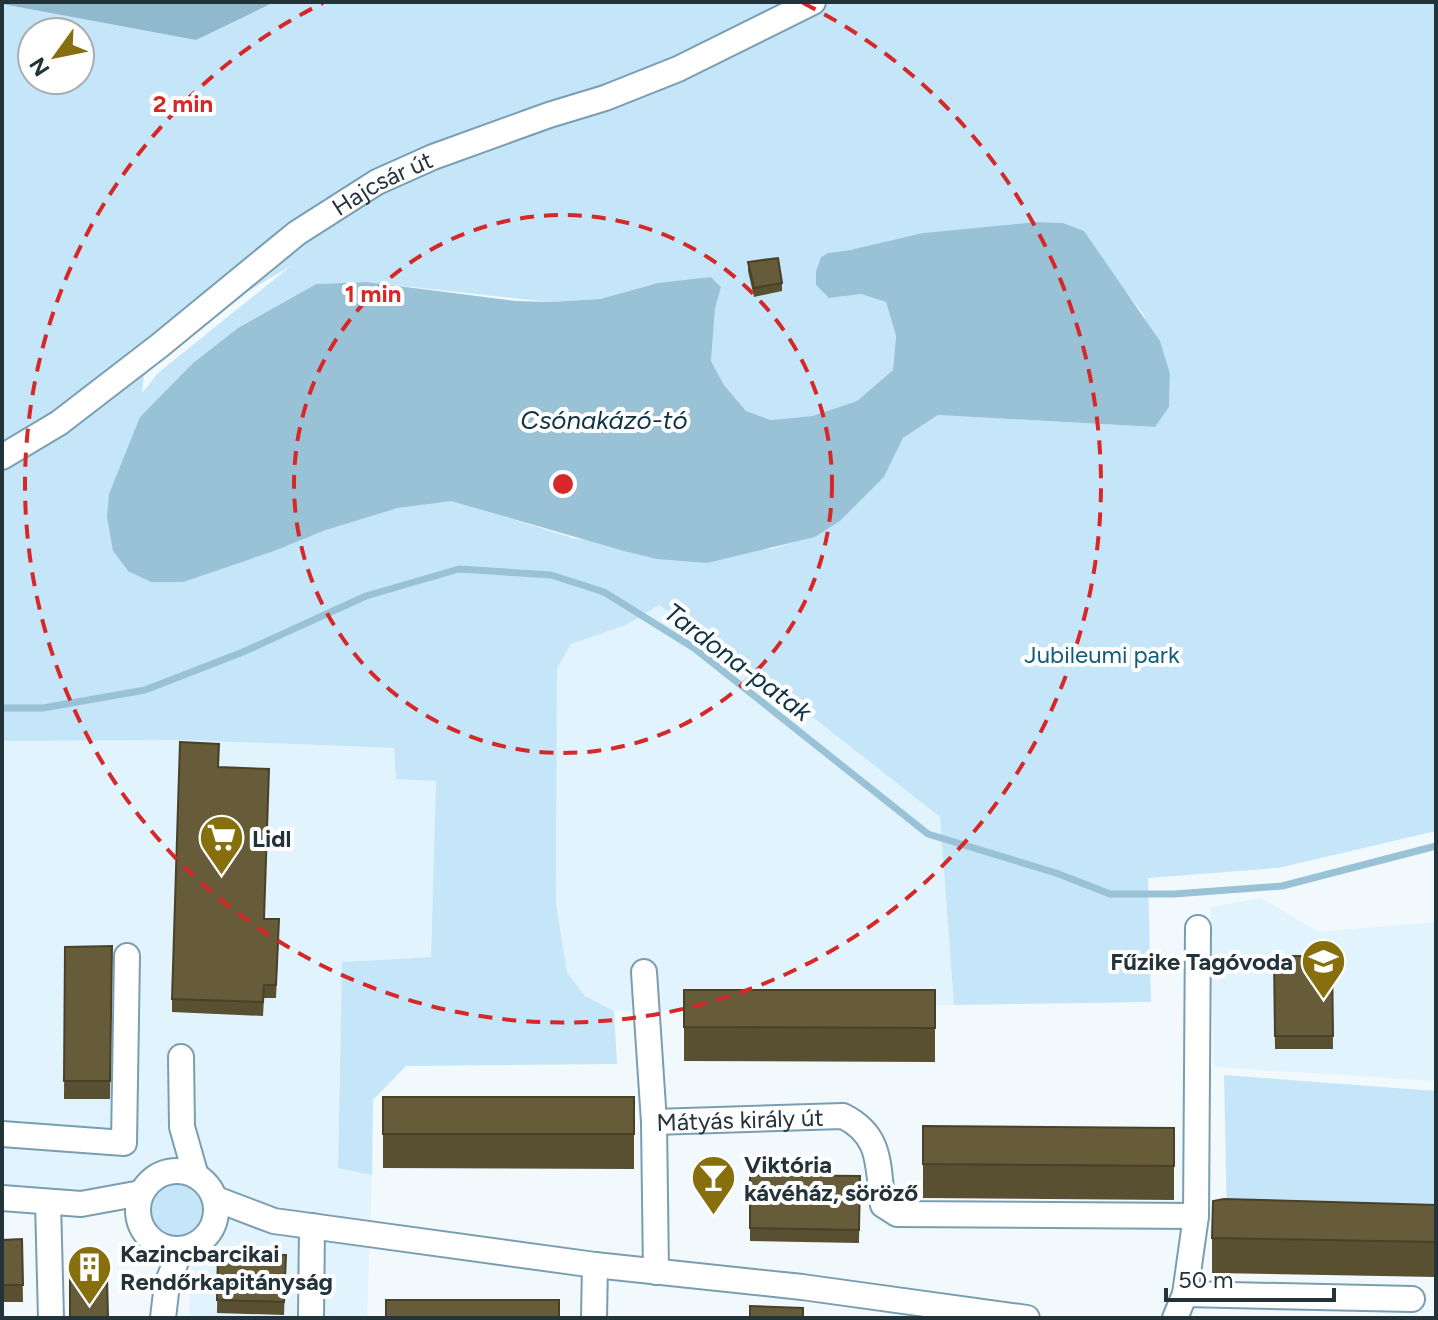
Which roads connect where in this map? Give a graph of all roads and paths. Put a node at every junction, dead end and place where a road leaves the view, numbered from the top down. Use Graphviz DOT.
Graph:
graph roads {
  1 [pos="813,2"];
  2 [pos="2,457"];
  3 [pos="1198,928"];
  4 [pos="127,956"];
  5 [pos="644,972"];
  6 [pos="181,1057"];
  7 [pos="654,1122"];
  8 [pos="182,1127"];
  9 [pos="2,1134"];
  10 [pos="162,1174"];
  11 [pos="196,1176"];
  12 [pos="141,1193"];
  13 [pos="2,1198"];
  14 [pos="48,1202"];
  15 [pos="81,1204"];
  16 [pos="1196,1216"];
  17 [pos="215,1217"];
  18 [pos="312,1226"];
  19 [pos="157,1238"];
  20 [pos="595,1265"];
  21 [pos="656,1272"];
  22 [pos="1185,1294"];
  23 [pos="1412,1299"];
  24 [pos="51,1318"];
  25 [pos="163,1318"];
  26 [pos="311,1318"];
  27 [pos="594,1318"];
  28 [pos="1027,1318"];
  29 [pos="1175,1318"];
  1 -- 2 [label="street, Hajcsár út"];
  3 -- 16 [label="street"];
  4 -- 9 [label="street"];
  5 -- 7 [label="street, Mátyás király út"];
  6 -- 8 [label="street"];
  7 -- 16 [label="street, Mátyás király út"];
  7 -- 21 [label="street"];
  8 -- 10 [label="street"];
  8 -- 11 [label="street"];
  10 -- 11 [label="street"];
  10 -- 12 [label="street"];
  11 -- 17 [label="street"];
  12 -- 15 [label="street"];
  12 -- 19 [label="street"];
  13 -- 14 [label="street"];
  14 -- 15 [label="street"];
  14 -- 24 [label="street"];
  15 -- 19 [label="street"];
  16 -- 22 [label="street"];
  17 -- 18 [label="street"];
  17 -- 19 [label="street"];
  18 -- 20 [label="street"];
  18 -- 26 [label="street"];
  19 -- 25 [label="street"];
  20 -- 21 [label="street"];
  20 -- 27 [label="street"];
  21 -- 28 [label="street"];
  22 -- 23 [label="street"];
  22 -- 29 [label="street"];
}
